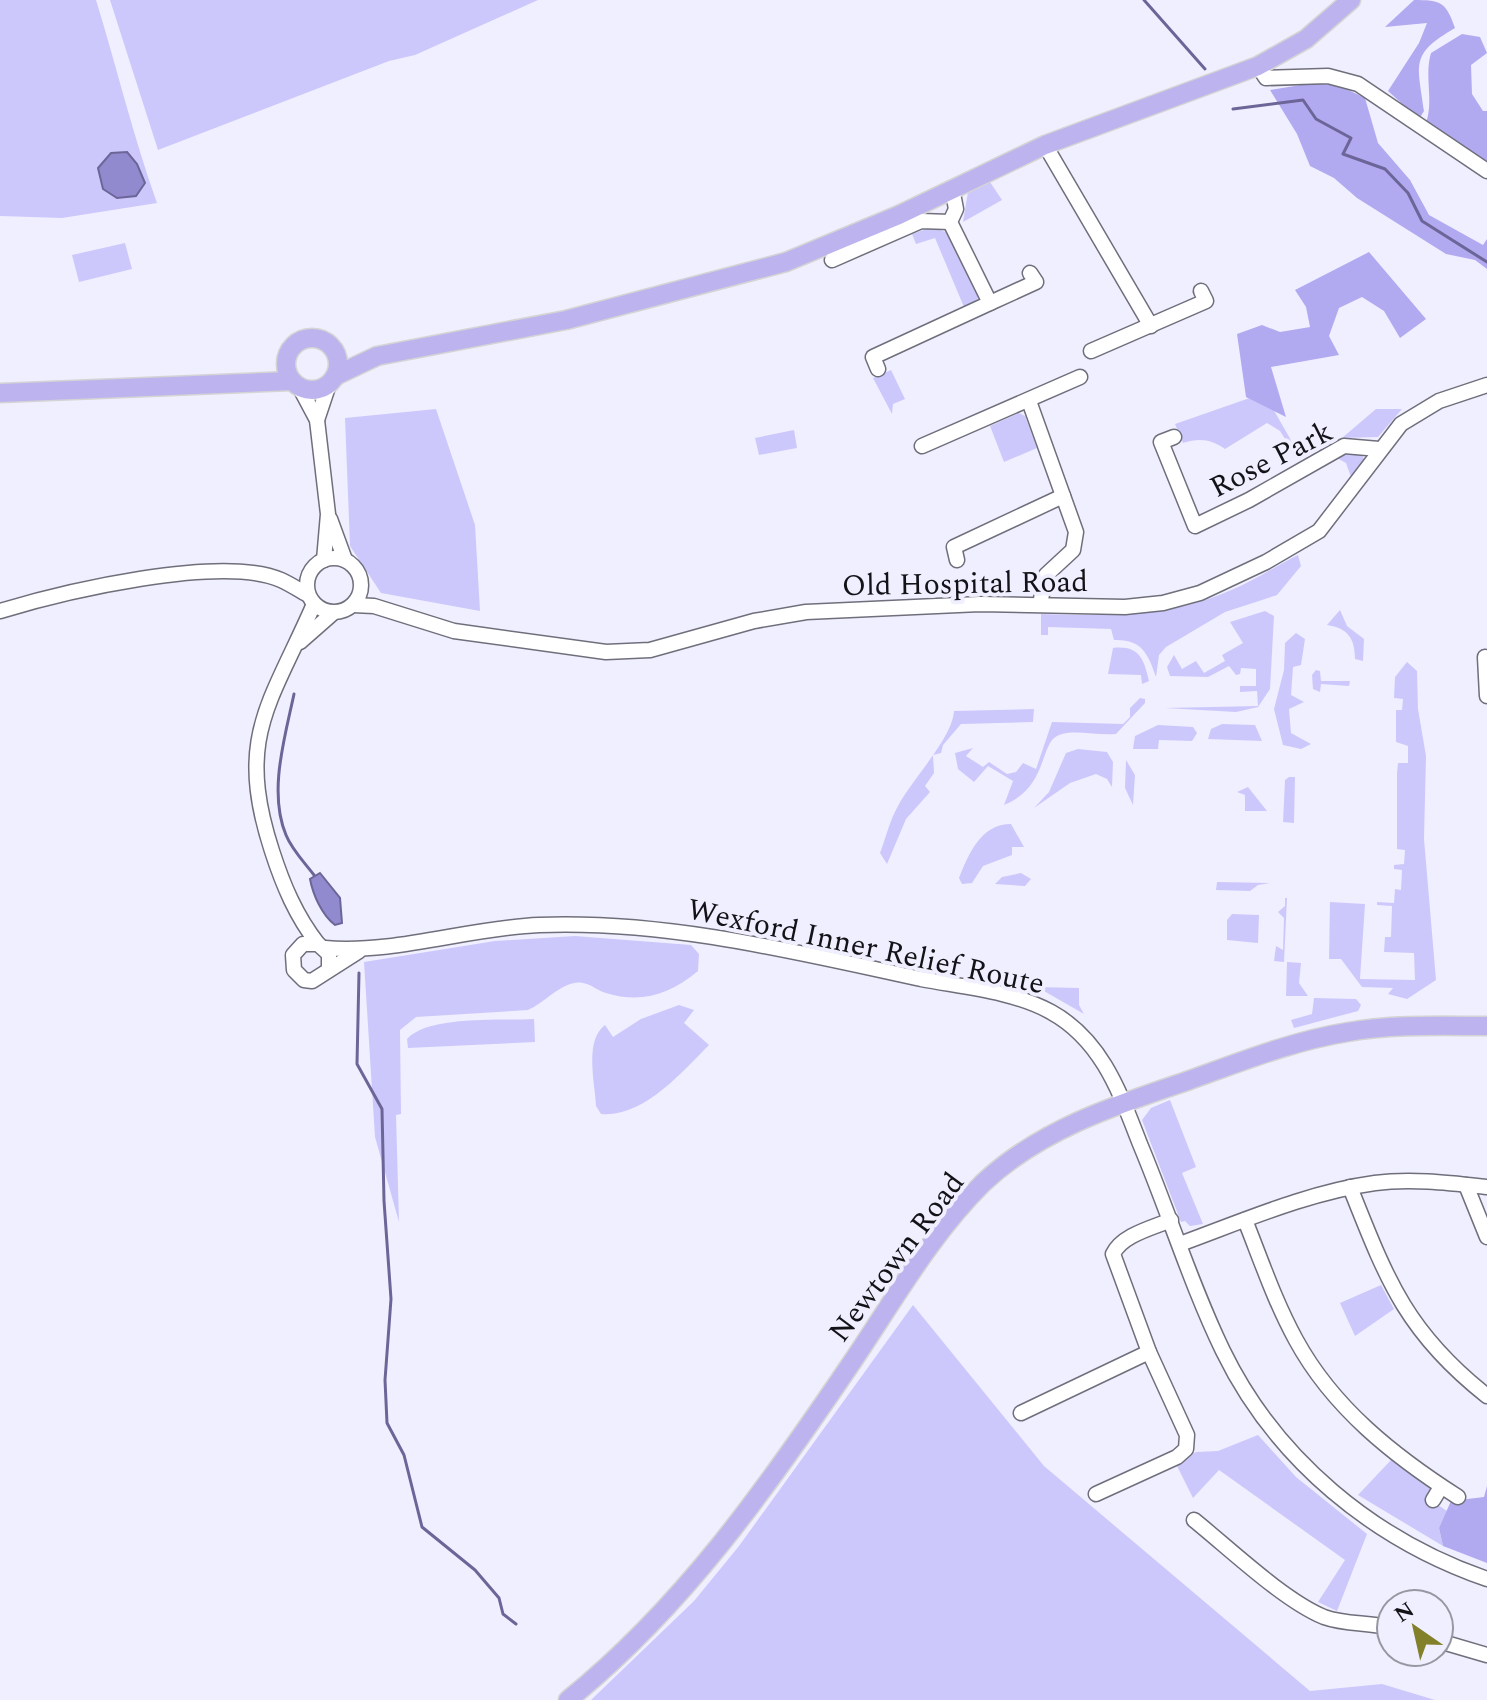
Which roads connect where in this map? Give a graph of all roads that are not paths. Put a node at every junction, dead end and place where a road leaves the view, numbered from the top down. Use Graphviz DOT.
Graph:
graph roads {
  1 [pos="1351,0"];
  2 [pos="1258,66"];
  3 [pos="1045,145"];
  4 [pos="1487,171"];
  5 [pos="952,188"];
  6 [pos="950,222"];
  7 [pos="832,260"];
  8 [pos="1030,273"];
  9 [pos="1201,291"];
  10 [pos="990,303"];
  11 [pos="1151,326"];
  12 [pos="332,347"];
  13 [pos="1091,351"];
  14 [pos="377,356"];
  15 [pos="285,362"];
  16 [pos="878,369"];
  17 [pos="1080,377"];
  18 [pos="332,380"];
  19 [pos="254,381"];
  20 [pos="296,384"];
  21 [pos="1487,385"];
  22 [pos="0,393"];
  23 [pos="1029,401"];
  24 [pos="317,420"];
  25 [pos="1174,437"];
  26 [pos="922,446"];
  27 [pos="1379,449"];
  28 [pos="1063,496"];
  29 [pos="328,514"];
  30 [pos="324,560"];
  31 [pos="345,560"];
  32 [pos="957,560"];
  33 [pos="309,574"];
  34 [pos="280,579"];
  35 [pos="362,586"];
  36 [pos="311,600"];
  37 [pos="1040,604"];
  38 [pos="353,605"];
  39 [pos="374,606"];
  40 [pos="0,611"];
  41 [pos="333,613"];
  42 [pos="296,646"];
  43 [pos="1485,657"];
  44 [pos="1487,696"];
  45 [pos="299,920"];
  46 [pos="321,946"];
  47 [pos="297,949"];
  48 [pos="359,951"];
  49 [pos="329,969"];
  50 [pos="1487,1026"];
  51 [pos="1123,1102"];
  52 [pos="1466,1185"];
  53 [pos="1350,1187"];
  54 [pos="1487,1187"];
  55 [pos="1171,1220"];
  56 [pos="1245,1220"];
  57 [pos="1487,1237"];
  58 [pos="1180,1244"];
  59 [pos="1149,1352"];
  60 [pos="1487,1396"];
  61 [pos="1021,1413"];
  62 [pos="1441,1487"];
  63 [pos="1096,1494"];
  64 [pos="1458,1497"];
  65 [pos="1433,1500"];
  66 [pos="1194,1520"];
  67 [pos="1487,1579"];
  68 [pos="1375,1623"];
  69 [pos="1455,1646"];
  70 [pos="1487,1655"];
  71 [pos="568,1700"];
  1 -- 2 [label="main road"];
  2 -- 3 [label="main road"];
  2 -- 4 [label="street"];
  3 -- 5 [label="main road"];
  3 -- 11 [label="street"];
  5 -- 6 [label="street"];
  5 -- 14 [label="main road"];
  6 -- 7 [label="street"];
  6 -- 10 [label="street"];
  8 -- 10 [label="street"];
  9 -- 11 [label="street"];
  10 -- 16 [label="street"];
  11 -- 13 [label="street"];
  12 -- 14 [label="main road"];
  12 -- 15 [label="main road"];
  12 -- 18 [label="main road"];
  14 -- 18 [label="main road"];
  15 -- 19 [label="main road"];
  15 -- 20 [label="main road"];
  17 -- 23 [label="street"];
  18 -- 20 [label="main road"];
  18 -- 24 [label="street"];
  19 -- 20 [label="main road"];
  19 -- 22 [label="main road"];
  20 -- 24 [label="street"];
  21 -- 27 [label="street, Old Hospital Road"];
  23 -- 26 [label="street"];
  23 -- 28 [label="street"];
  24 -- 29 [label="street"];
  25 -- 27 [label="street, Rose Park"];
  27 -- 37 [label="street, Old Hospital Road"];
  28 -- 32 [label="street"];
  28 -- 37 [label="street"];
  29 -- 30 [label="street"];
  29 -- 31 [label="street"];
  30 -- 31 [label="street"];
  30 -- 33 [label="street"];
  31 -- 35 [label="street"];
  33 -- 34 [label="street"];
  33 -- 36 [label="street"];
  34 -- 36 [label="street"];
  34 -- 40 [label="street"];
  35 -- 38 [label="street"];
  35 -- 39 [label="street"];
  36 -- 41 [label="street"];
  36 -- 42 [label="street"];
  37 -- 39 [label="street, Old Hospital Road"];
  38 -- 39 [label="street, Old Hospital Road"];
  38 -- 41 [label="street"];
  41 -- 42 [label="street"];
  42 -- 45 [label="street"];
  43 -- 44 [label="street"];
  45 -- 46 [label="street"];
  45 -- 47 [label="street"];
  46 -- 47 [label="street"];
  46 -- 48 [label="street, Wexford Inner Relief Route"];
  46 -- 49 [label="street"];
  47 -- 49 [label="street"];
  48 -- 49 [label="street, Wexford Inner Relief Route"];
  48 -- 51 [label="street, Wexford Inner Relief Route"];
  50 -- 51 [label="main road, Newtown Road"];
  51 -- 55 [label="street, Wexford Inner Relief Route"];
  51 -- 71 [label="main road, Newtown Road"];
  52 -- 53 [label="street"];
  52 -- 54 [label="street"];
  52 -- 57 [label="street"];
  53 -- 56 [label="street"];
  53 -- 60 [label="street"];
  55 -- 58 [label="street, Wexford Inner Relief Route"];
  55 -- 59 [label="street"];
  56 -- 58 [label="street"];
  56 -- 62 [label="street"];
  58 -- 67 [label="street, Wexford Inner Relief Route"];
  59 -- 61 [label="street"];
  59 -- 63 [label="street"];
  62 -- 64 [label="street"];
  62 -- 65 [label="street"];
  66 -- 68 [label="street"];
  69 -- 70 [label="street"];
}
